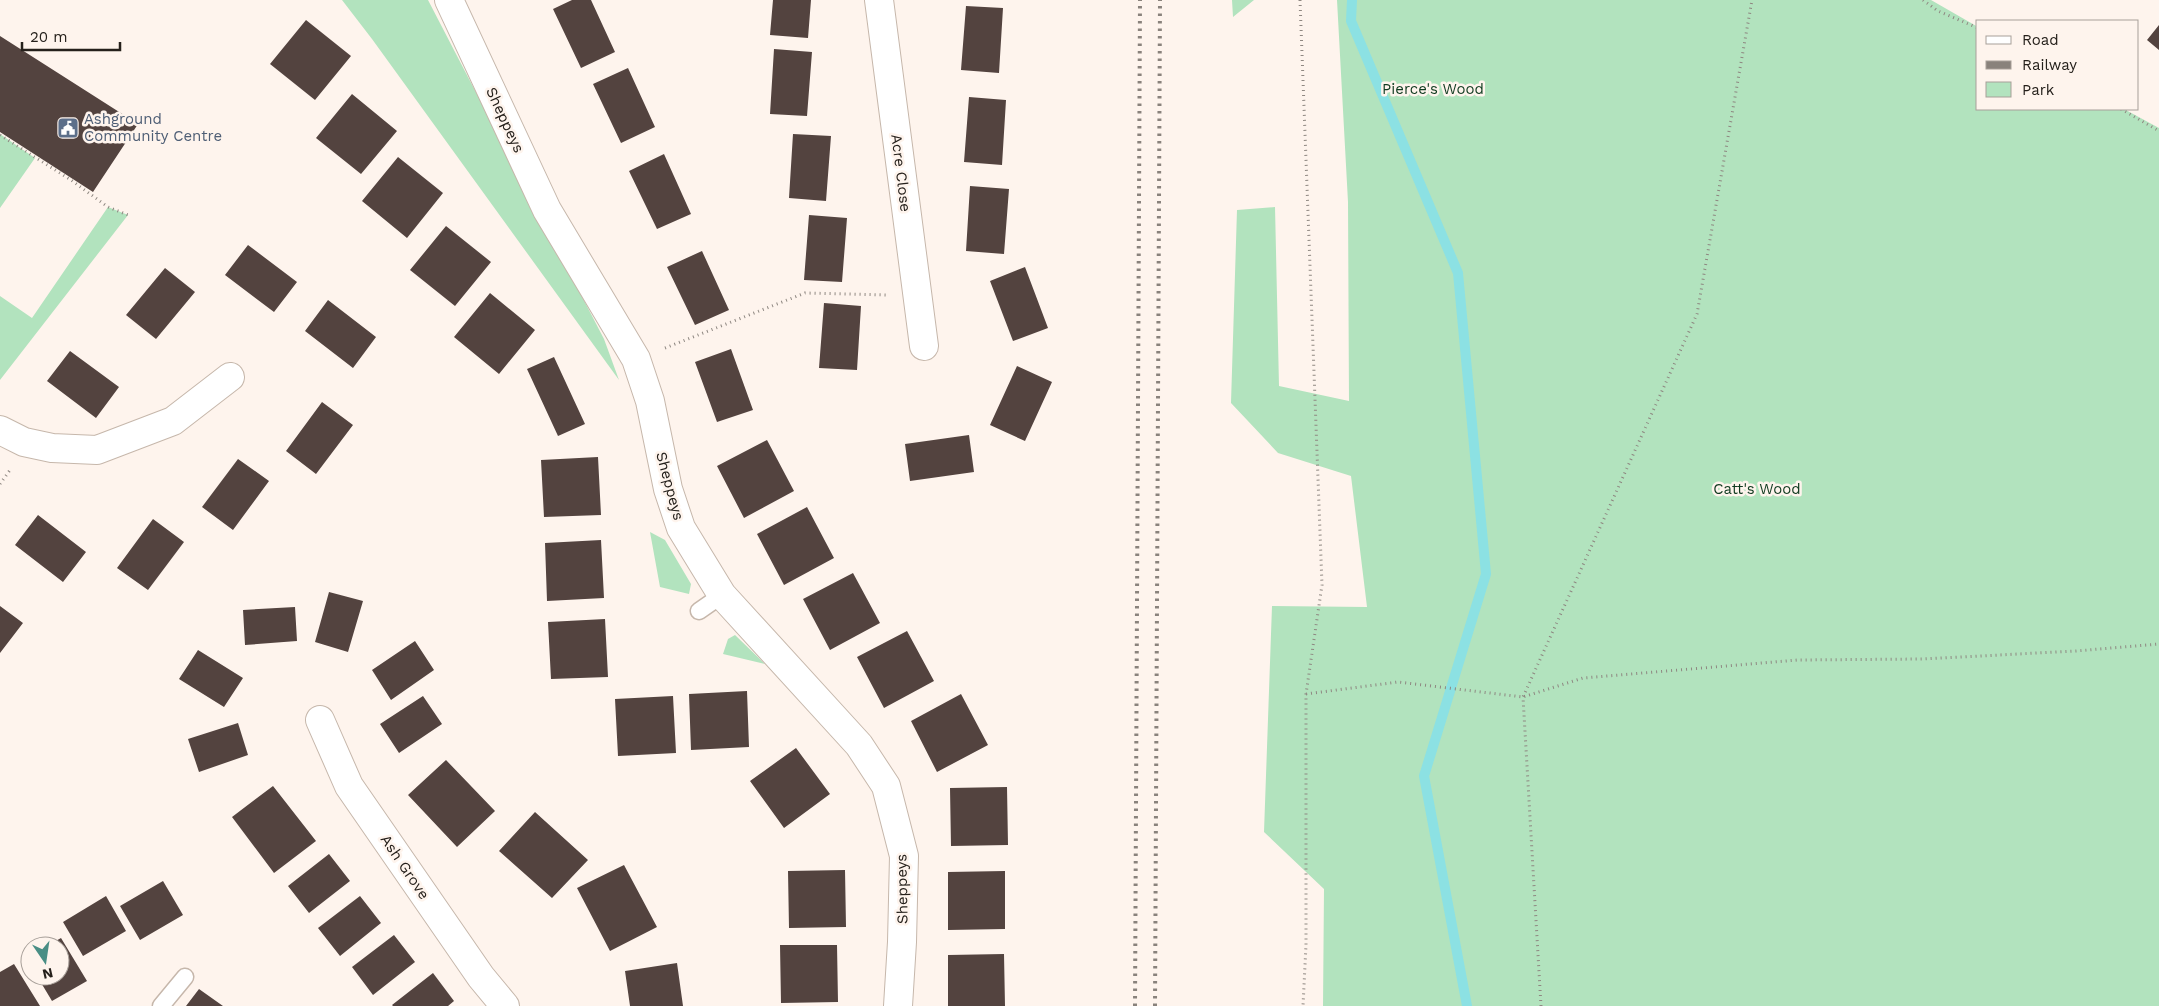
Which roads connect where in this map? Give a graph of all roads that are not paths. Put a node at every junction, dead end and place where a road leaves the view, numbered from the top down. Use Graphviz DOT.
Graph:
graph roads {
  1 [pos="449,0"];
  2 [pos="879,0"];
  3 [pos="924,346"];
  4 [pos="230,377"];
  5 [pos="0,430"];
  6 [pos="722,595"];
  7 [pos="699,611"];
  8 [pos="320,720"];
  9 [pos="185,978"];
  10 [pos="161,1006"];
  11 [pos="505,1006"];
  12 [pos="898,1006"];
  1 -- 6 [label="street, Sheppeys"];
  2 -- 3 [label="street, Acre Close"];
  4 -- 5 [label="street"];
  6 -- 7 [label="lane"];
  6 -- 12 [label="street, Sheppeys"];
  8 -- 11 [label="street, Ash Grove"];
  9 -- 10 [label="lane"];
}
